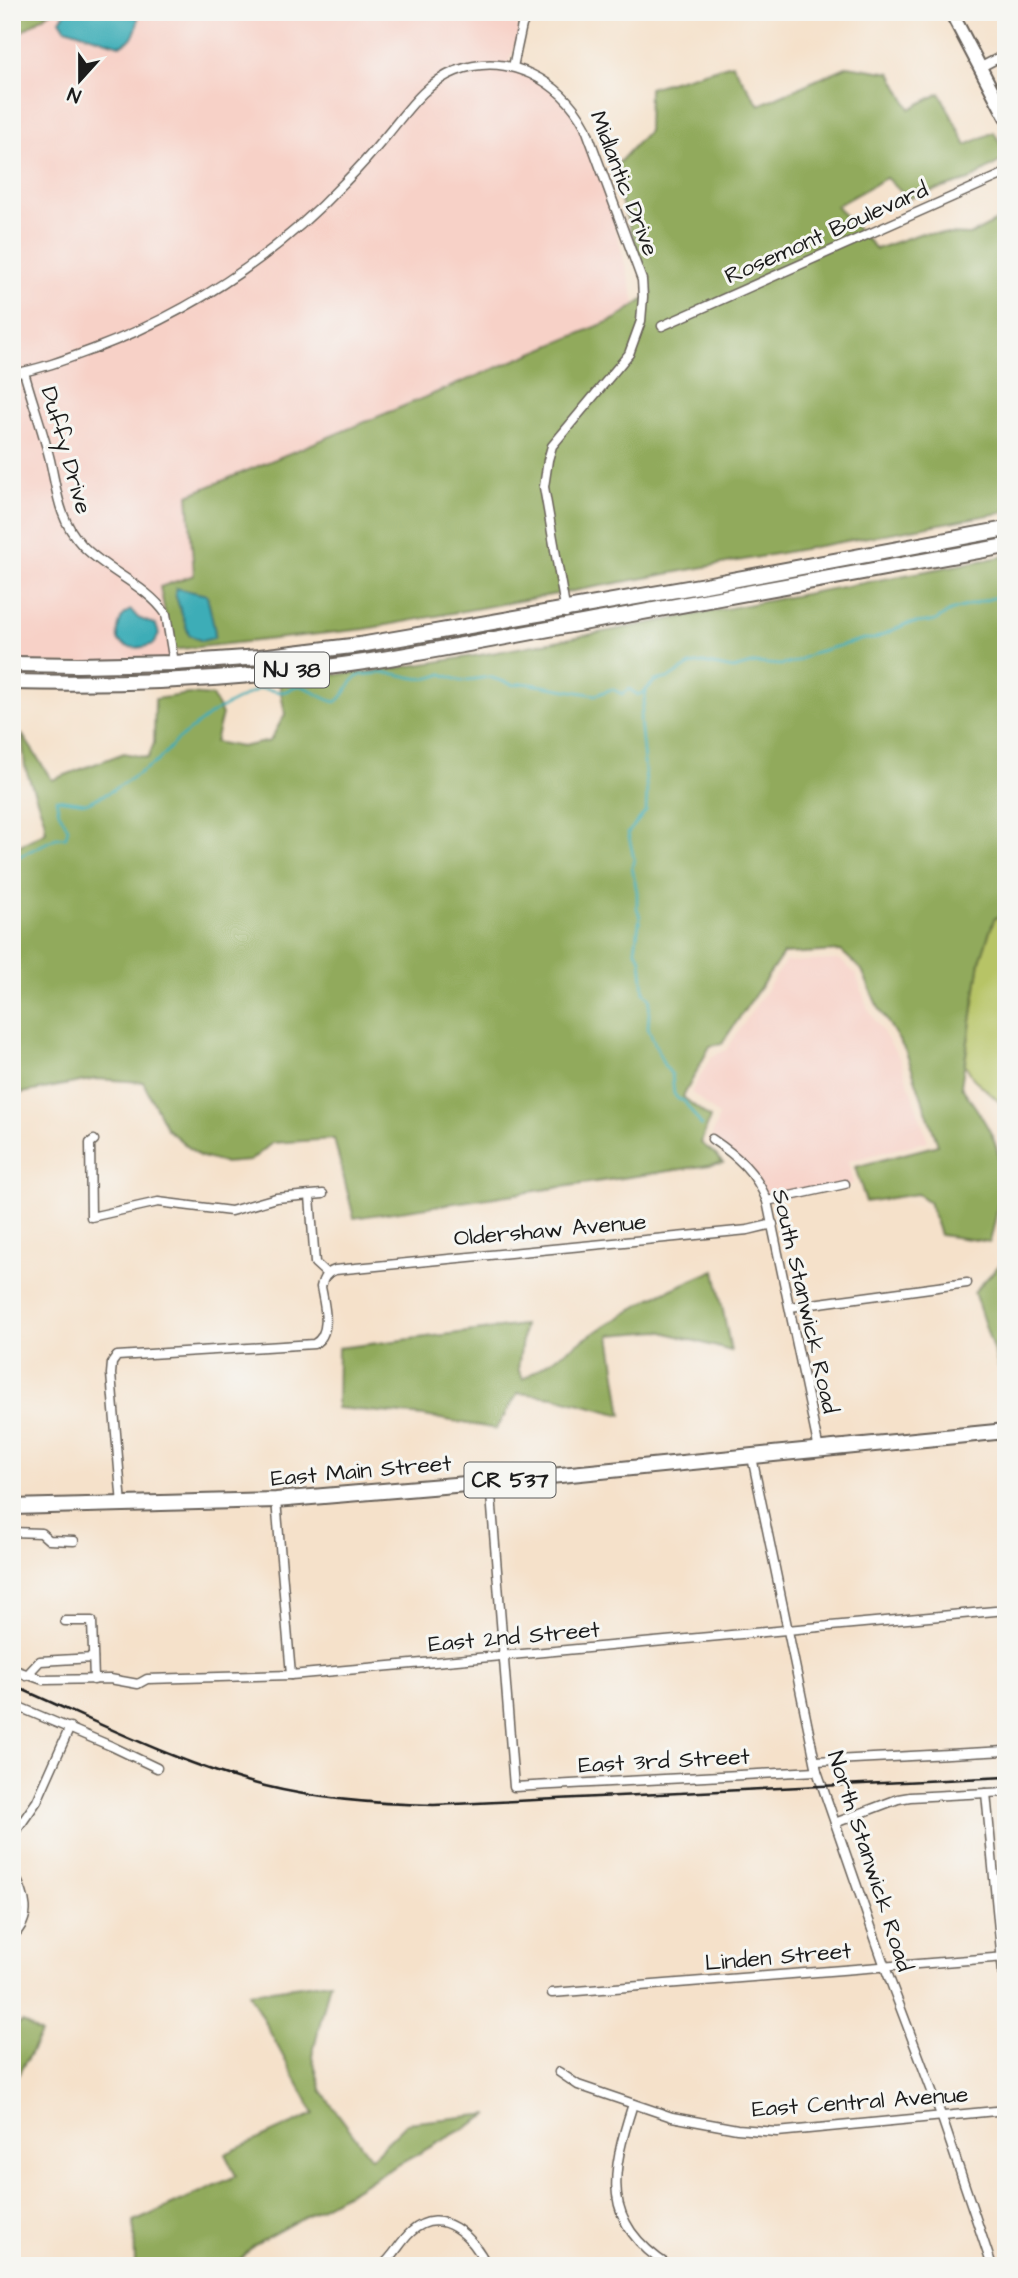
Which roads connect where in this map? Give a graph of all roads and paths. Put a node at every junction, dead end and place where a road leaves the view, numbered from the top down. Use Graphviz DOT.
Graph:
graph roads {
  1 [pos="529,12"];
  2 [pos="951,12"];
  3 [pos="1006,54"];
  4 [pos="513,67"];
  5 [pos="981,67"];
  6 [pos="1006,117"];
  7 [pos="1006,173"];
  8 [pos="662,326"];
  9 [pos="24,372"];
  10 [pos="12,374"];
  11 [pos="1006,529"];
  12 [pos="1006,546"];
  13 [pos="565,609"];
  14 [pos="569,626"];
  15 [pos="174,663"];
  16 [pos="14,664"];
  17 [pos="12,682"];
  18 [pos="712,1139"];
  19 [pos="94,1140"];
  20 [pos="845,1184"];
  21 [pos="323,1194"];
  22 [pos="310,1196"];
  23 [pos="767,1200"];
  24 [pos="773,1224"];
  25 [pos="329,1273"];
  26 [pos="967,1283"];
  27 [pos="790,1307"];
  28 [pos="1006,1431"];
  29 [pos="819,1450"];
  30 [pos="752,1457"];
  31 [pos="489,1482"];
  32 [pos="276,1500"];
  33 [pos="122,1505"];
  34 [pos="12,1507"];
  35 [pos="12,1532"];
  36 [pos="74,1541"];
  37 [pos="1006,1610"];
  38 [pos="65,1621"];
  39 [pos="787,1630"];
  40 [pos="503,1656"];
  41 [pos="93,1658"];
  42 [pos="12,1669"];
  43 [pos="291,1675"];
  44 [pos="26,1676"];
  45 [pos="94,1680"];
  46 [pos="12,1704"];
  47 [pos="70,1727"];
  48 [pos="1006,1751"];
  49 [pos="816,1761"];
  50 [pos="157,1768"];
  51 [pos="817,1771"];
  52 [pos="1006,1792"];
  53 [pos="986,1793"];
  54 [pos="835,1823"];
  55 [pos="12,1837"];
  56 [pos="12,1869"];
  57 [pos="12,1937"];
  58 [pos="1003,1957"];
  59 [pos="885,1966"];
  60 [pos="552,1993"];
  61 [pos="1006,2004"];
  62 [pos="558,2072"];
  63 [pos="633,2104"];
  64 [pos="1006,2110"];
  65 [pos="941,2115"];
  66 [pos="382,2266"];
  67 [pos="487,2266"];
  68 [pos="669,2266"];
  69 [pos="992,2266"];
  1 -- 4 [label="street"];
  2 -- 5 [label="main road"];
  3 -- 5 [label="street"];
  4 -- 9 [label="street, Midlantic Drive"];
  4 -- 13 [label="street, Midlantic Drive"];
  5 -- 6 [label="main road"];
  7 -- 8 [label="street, Rosemont Boulevard"];
  9 -- 10 [label="street, Midlantic Drive"];
  9 -- 15 [label="street, Duffy Drive"];
  11 -- 13 [label="main road, NJ 38"];
  12 -- 14 [label="main road, NJ 38"];
  13 -- 14 [label="street, Midlantic Drive"];
  13 -- 15 [label="main road, NJ 38"];
  14 -- 17 [label="main road, NJ 38"];
  15 -- 16 [label="main road, NJ 38"];
  18 -- 23 [label="street, South Stanwick Road"];
  19 -- 22 [label="street"];
  20 -- 23 [label="street"];
  21 -- 22 [label="street"];
  22 -- 25 [label="street"];
  23 -- 24 [label="street, South Stanwick Road"];
  24 -- 25 [label="street, Oldershaw Avenue"];
  24 -- 27 [label="street, South Stanwick Road"];
  25 -- 33 [label="street"];
  26 -- 27 [label="street"];
  27 -- 29 [label="street, South Stanwick Road"];
  28 -- 29 [label="main road, East Main Street / CR 537"];
  29 -- 30 [label="main road, East Main Street / CR 537"];
  30 -- 31 [label="main road, East Main Street / CR 537"];
  30 -- 39 [label="street, North Stanwick Road"];
  31 -- 32 [label="main road, East Main Street / CR 537"];
  31 -- 40 [label="street"];
  32 -- 33 [label="main road, East Main Street / CR 537"];
  32 -- 43 [label="street"];
  33 -- 34 [label="main road, East Main Street / CR 537"];
  35 -- 36 [label="street"];
  37 -- 39 [label="street, East 2nd Street"];
  38 -- 41 [label="street"];
  39 -- 40 [label="street, East 2nd Street"];
  39 -- 49 [label="street, North Stanwick Road"];
  40 -- 43 [label="street, East 2nd Street"];
  40 -- 51 [label="street, East 3rd Street"];
  41 -- 44 [label="street"];
  41 -- 45 [label="street"];
  42 -- 44 [label="street, East 2nd Street"];
  43 -- 45 [label="street, East 2nd Street"];
  44 -- 45 [label="street, East 2nd Street"];
  46 -- 47 [label="street"];
  47 -- 50 [label="street"];
  47 -- 55 [label="street"];
  48 -- 49 [label="street"];
  49 -- 51 [label="street, North Stanwick Road"];
  51 -- 54 [label="street, North Stanwick Road"];
  52 -- 53 [label="street"];
  53 -- 54 [label="street"];
  53 -- 58 [label="street"];
  54 -- 59 [label="street, North Stanwick Road"];
  56 -- 57 [label="street"];
  58 -- 59 [label="street, Linden Street"];
  58 -- 61 [label="street"];
  59 -- 60 [label="street, Linden Street"];
  59 -- 65 [label="street, North Stanwick Road"];
  62 -- 63 [label="street, East Central Avenue"];
  63 -- 65 [label="street, East Central Avenue"];
  63 -- 68 [label="street"];
  64 -- 65 [label="street, East Central Avenue"];
  65 -- 69 [label="street, North Stanwick Road"];
  66 -- 67 [label="street"];
}
